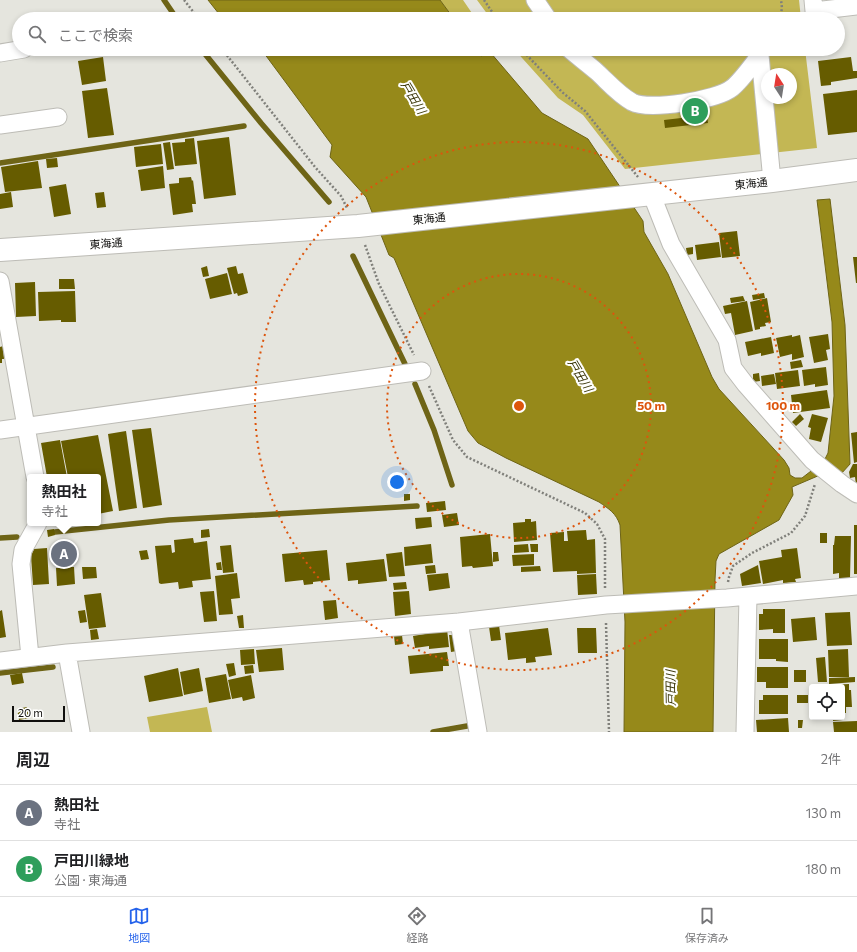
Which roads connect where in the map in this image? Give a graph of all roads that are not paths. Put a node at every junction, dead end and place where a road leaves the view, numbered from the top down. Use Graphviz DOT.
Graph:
graph roads {
  1 [pos="535,0"];
  2 [pos="813,0"];
  3 [pos="857,6"];
  4 [pos="543,12"];
  5 [pos="12,51"];
  6 [pos="0,53"];
  7 [pos="578,56"];
  8 [pos="759,56"];
  9 [pos="760,56"];
  10 [pos="58,117"];
  11 [pos="0,125"];
  12 [pos="857,170"];
  13 [pos="772,181"];
  14 [pos="650,193"];
  15 [pos="0,250"];
  16 [pos="0,280"];
  17 [pos="422,371"];
  18 [pos="26,426"];
  19 [pos="0,430"];
  20 [pos="34,474"];
  21 [pos="857,494"];
  22 [pos="36,526"];
  23 [pos="857,586"];
  24 [pos="748,596"];
  25 [pos="459,622"];
  26 [pos="67,653"];
  27 [pos="30,657"];
  28 [pos="0,661"];
  29 [pos="81,732"];
  30 [pos="477,732"];
  31 [pos="745,732"];
  1 -- 4 [label="street"];
  2 -- 3 [label="street"];
  5 -- 6 [label="street"];
  7 -- 8 [label="street"];
  9 -- 13 [label="street"];
  10 -- 11 [label="street"];
  12 -- 13 [label="main road, 東海通"];
  13 -- 14 [label="main road, 東海通"];
  14 -- 15 [label="main road, 東海通"];
  14 -- 21 [label="street"];
  16 -- 18 [label="street"];
  17 -- 18 [label="street"];
  18 -- 19 [label="street"];
  18 -- 20 [label="street"];
  22 -- 27 [label="street"];
  23 -- 24 [label="street"];
  24 -- 25 [label="street"];
  24 -- 31 [label="street"];
  25 -- 26 [label="street"];
  25 -- 30 [label="street"];
  26 -- 27 [label="street"];
  26 -- 29 [label="street"];
  27 -- 28 [label="street"];
}
